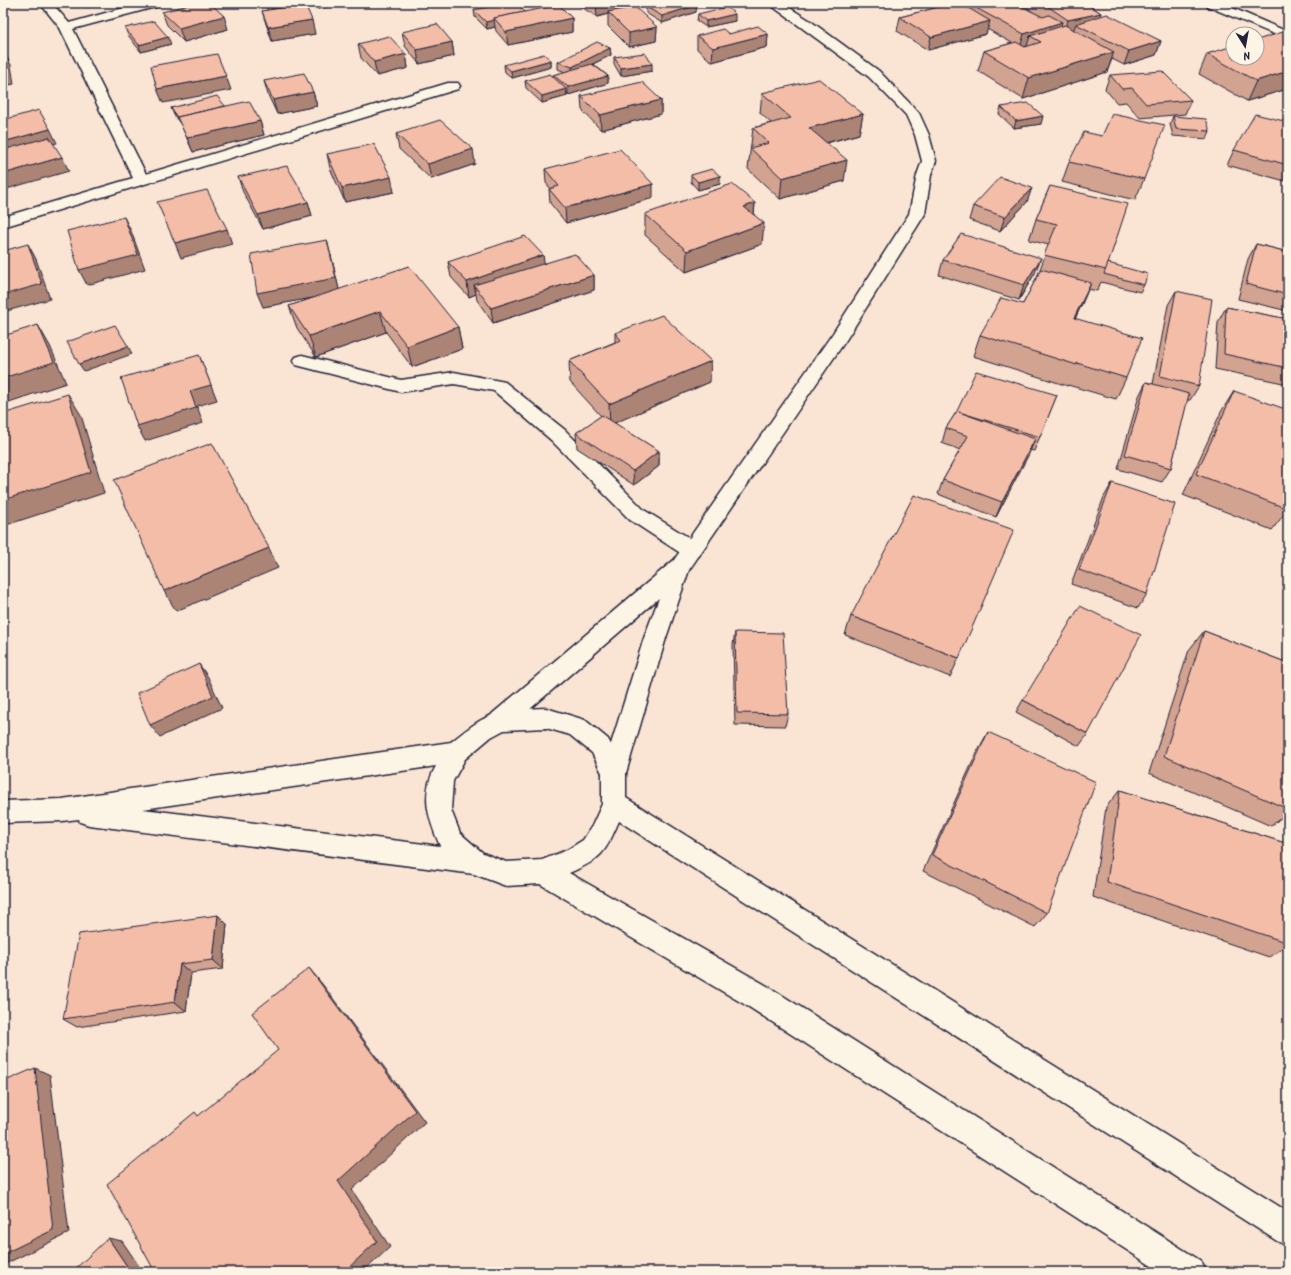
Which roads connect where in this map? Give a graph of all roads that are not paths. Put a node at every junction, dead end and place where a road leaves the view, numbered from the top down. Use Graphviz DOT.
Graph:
graph roads {
  1 [pos="46,3"];
  2 [pos="155,3"];
  3 [pos="774,3"];
  4 [pos="1211,3"];
  5 [pos="66,27"];
  6 [pos="1288,36"];
  7 [pos="453,86"];
  8 [pos="142,181"];
  9 [pos="3,222"];
  10 [pos="302,361"];
  11 [pos="686,558"];
  12 [pos="500,721"];
  13 [pos="457,752"];
  14 [pos="614,773"];
  15 [pos="614,804"];
  16 [pos="62,810"];
  17 [pos="3,812"];
  18 [pos="474,862"];
  19 [pos="543,872"];
  20 [pos="1288,1230"];
  21 [pos="1190,1272"];
  1 -- 5 [label="street"];
  2 -- 5 [label="street"];
  3 -- 11 [label="street"];
  4 -- 6 [label="street"];
  5 -- 8 [label="street"];
  7 -- 8 [label="street"];
  8 -- 9 [label="street"];
  10 -- 11 [label="street"];
  11 -- 12 [label="street"];
  11 -- 14 [label="street"];
  12 -- 13 [label="street"];
  12 -- 14 [label="street"];
  13 -- 16 [label="street"];
  13 -- 18 [label="street"];
  14 -- 15 [label="street"];
  15 -- 19 [label="street"];
  15 -- 20 [label="street"];
  16 -- 17 [label="street"];
  16 -- 18 [label="street"];
  18 -- 19 [label="street"];
  19 -- 21 [label="street"];
}
